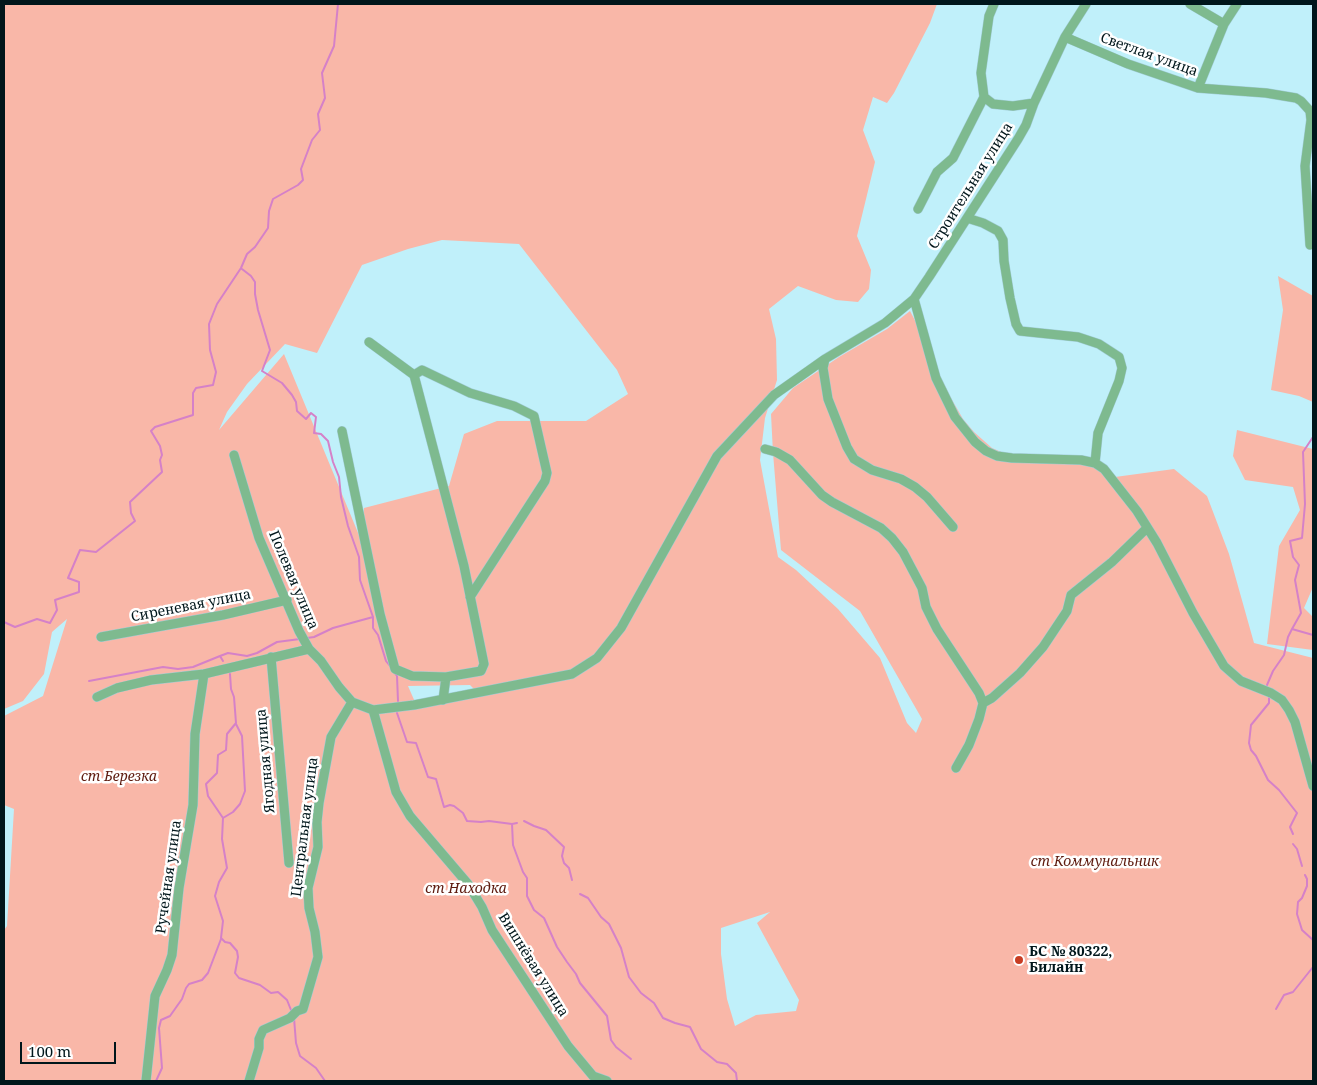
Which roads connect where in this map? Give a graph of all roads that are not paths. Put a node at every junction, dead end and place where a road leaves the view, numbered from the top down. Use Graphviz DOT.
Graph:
graph roads {
  1 [pos="994,4"];
  2 [pos="1086,4"];
  3 [pos="1190,4"];
  4 [pos="1237,4"];
  5 [pos="1224,24"];
  6 [pos="1065,36"];
  7 [pos="1198,88"];
  8 [pos="984,97"];
  9 [pos="1034,103"];
  10 [pos="1311,111"];
  11 [pos="918,209"];
  12 [pos="967,218"];
  13 [pos="1310,245"];
  14 [pos="914,299"];
  15 [pos="369,342"];
  16 [pos="825,358"];
  17 [pos="414,375"];
  18 [pos="342,431"];
  19 [pos="765,449"];
  20 [pos="234,455"];
  21 [pos="1095,463"];
  22 [pos="953,527"];
  23 [pos="1148,528"];
  24 [pos="470,596"];
  25 [pos="287,600"];
  26 [pos="101,637"];
  27 [pos="307,646"];
  28 [pos="271,657"];
  29 [pos="204,674"];
  30 [pos="446,677"];
  31 [pos="97,696"];
  32 [pos="443,700"];
  33 [pos="352,702"];
  34 [pos="983,703"];
  35 [pos="373,710"];
  36 [pos="956,768"];
  37 [pos="1313,786"];
  38 [pos="289,863"];
  39 [pos="146,1081"];
  40 [pos="250,1081"];
  41 [pos="606,1081"];
  1 -- 8 [label="street"];
  2 -- 6 [label="street, Строительная улица"];
  3 -- 5 [label="street"];
  4 -- 5 [label="street"];
  5 -- 7 [label="street"];
  6 -- 7 [label="street, Светлая улица"];
  6 -- 9 [label="street, Строительная улица"];
  7 -- 10 [label="street, Светлая улица"];
  8 -- 9 [label="street"];
  8 -- 11 [label="street"];
  9 -- 12 [label="street, Строительная улица"];
  10 -- 13 [label="street"];
  12 -- 14 [label="street, Строительная улица"];
  12 -- 21 [label="street"];
  14 -- 16 [label="street, Строительная улица"];
  14 -- 21 [label="street"];
  15 -- 17 [label="street"];
  16 -- 22 [label="street"];
  16 -- 32 [label="street, Строительная улица"];
  17 -- 24 [label="street"];
  17 -- 24 [label="street"];
  18 -- 30 [label="street"];
  19 -- 34 [label="street"];
  20 -- 25 [label="street, Полевая улица"];
  21 -- 23 [label="street"];
  23 -- 34 [label="street"];
  23 -- 37 [label="street"];
  24 -- 30 [label="street"];
  25 -- 26 [label="street, Сиреневая улица"];
  25 -- 27 [label="street, Полевая улица"];
  27 -- 28 [label="street"];
  27 -- 33 [label="street, Полевая улица"];
  28 -- 29 [label="street"];
  28 -- 38 [label="street, Ягодная улица"];
  29 -- 31 [label="street"];
  29 -- 39 [label="street, Ручейная улица"];
  30 -- 32 [label="street"];
  32 -- 35 [label="street, Строительная улица"];
  33 -- 35 [label="street"];
  33 -- 40 [label="street, Центральная улица"];
  34 -- 36 [label="street"];
  35 -- 41 [label="street, Вишнёвая улица"];
}
